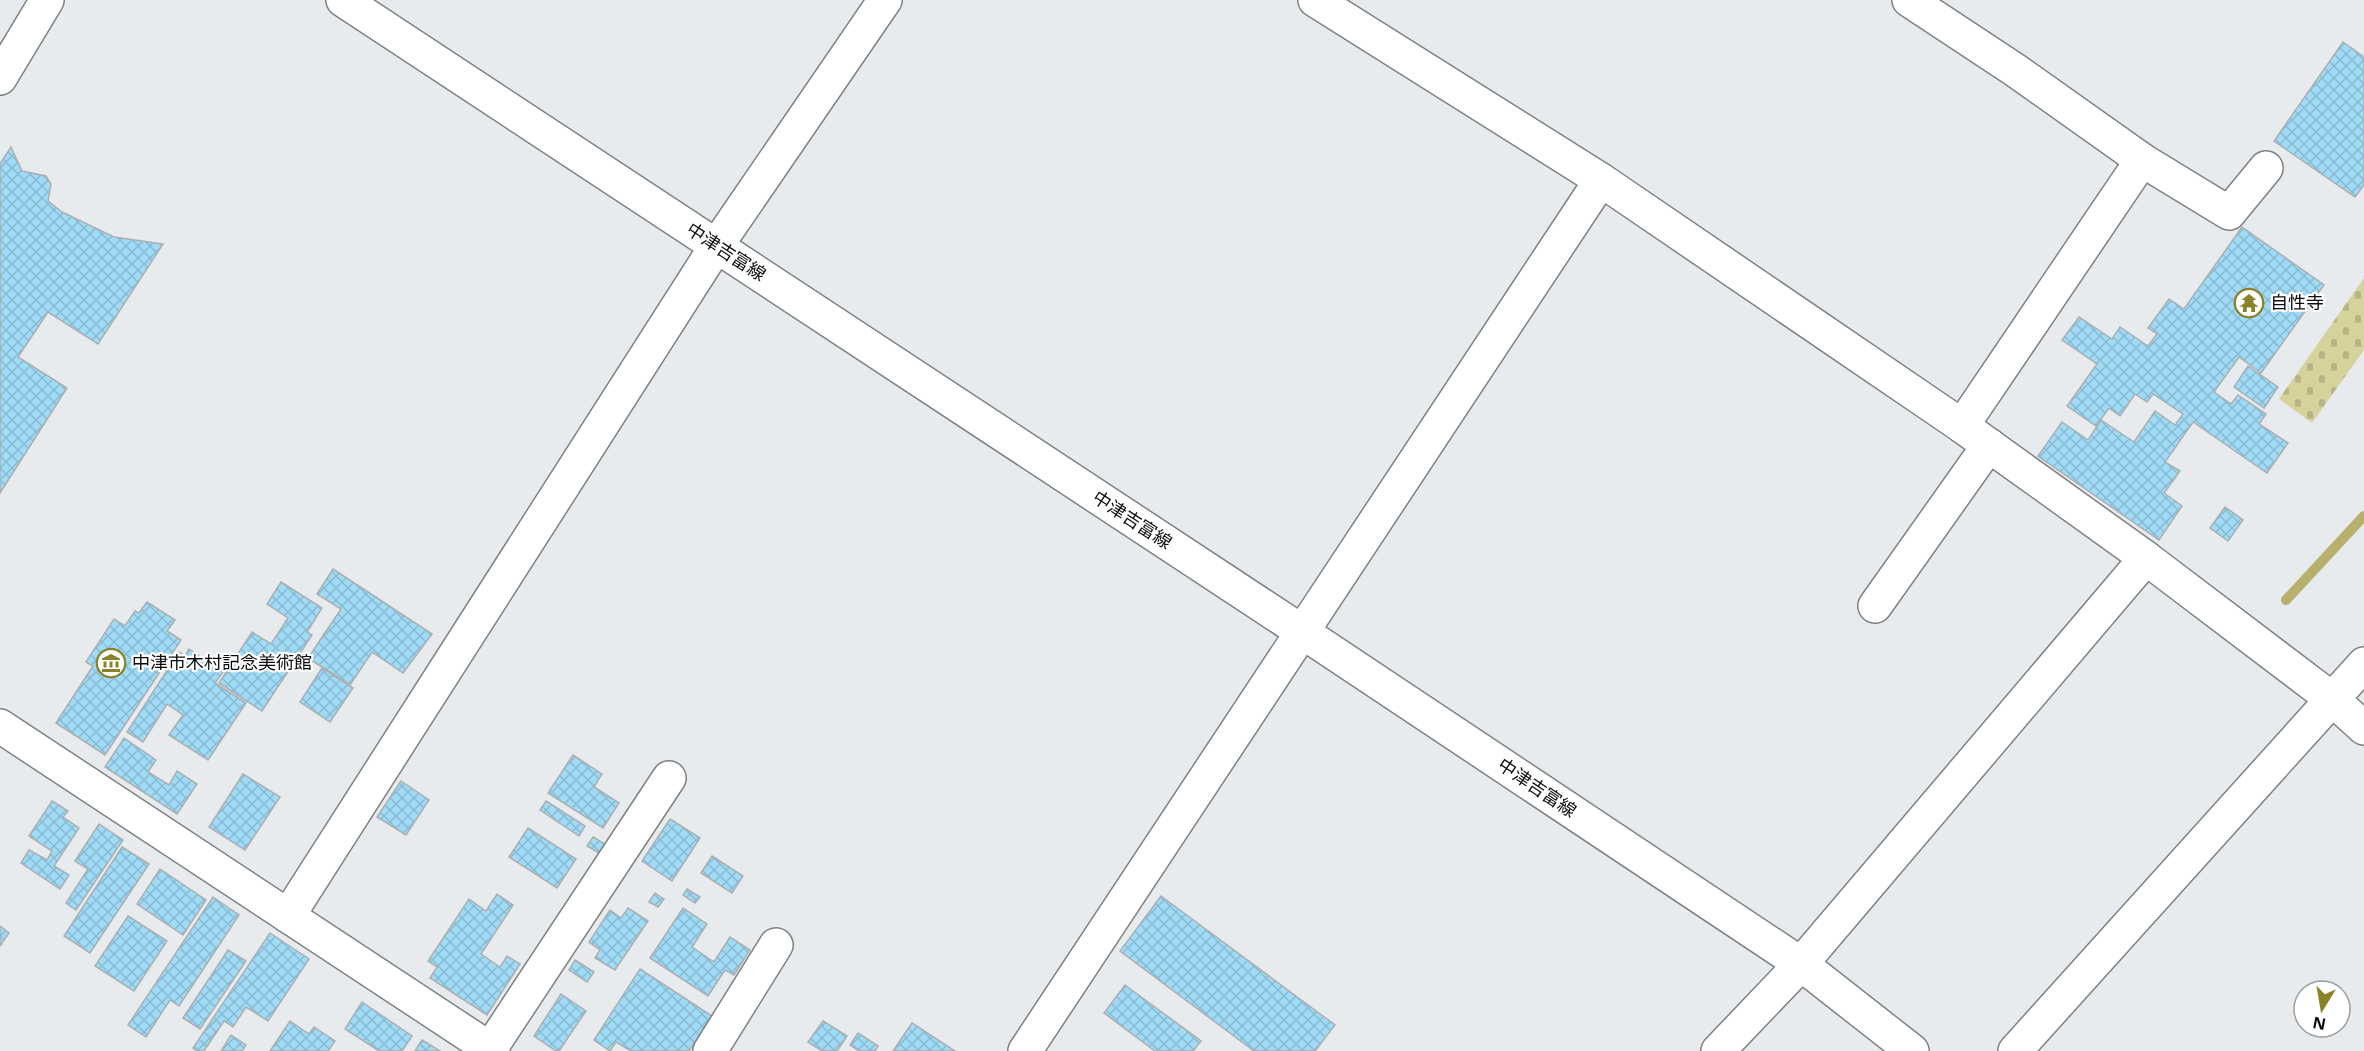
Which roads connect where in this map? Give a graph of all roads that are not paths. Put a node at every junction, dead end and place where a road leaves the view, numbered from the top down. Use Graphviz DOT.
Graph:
graph roads {
  1 [pos="47,0"];
  2 [pos="343,0"];
  3 [pos="885,0"];
  4 [pos="1315,0"];
  5 [pos="1909,0"];
  6 [pos="0,78"];
  7 [pos="2142,160"];
  8 [pos="2266,168"];
  9 [pos="1601,180"];
  10 [pos="717,245"];
  11 [pos="1962,426"];
  12 [pos="1989,445"];
  13 [pos="2146,558"];
  14 [pos="1875,606"];
  15 [pos="1301,631"];
  16 [pos="2364,664"];
  17 [pos="2332,699"];
  18 [pos="0,726"];
  19 [pos="2364,728"];
  20 [pos="669,778"];
  21 [pos="288,916"];
  22 [pos="776,945"];
  23 [pos="1801,964"];
  24 [pos="492,1050"];
  25 [pos="710,1051"];
  26 [pos="1025,1051"];
  27 [pos="1718,1051"];
  28 [pos="1912,1051"];
  29 [pos="2015,1051"];
  1 -- 6 [label="street"];
  2 -- 10 [label="street, 中津吉富線"];
  3 -- 10 [label="street"];
  4 -- 9 [label="street"];
  5 -- 7 [label="street"];
  7 -- 8 [label="street"];
  7 -- 11 [label="street"];
  9 -- 11 [label="street"];
  9 -- 15 [label="street"];
  10 -- 15 [label="street, 中津吉富線"];
  10 -- 21 [label="street"];
  11 -- 12 [label="street"];
  12 -- 13 [label="street"];
  12 -- 14 [label="street"];
  13 -- 17 [label="street"];
  13 -- 23 [label="street"];
  15 -- 23 [label="street, 中津吉富線"];
  15 -- 26 [label="street"];
  16 -- 17 [label="street"];
  17 -- 19 [label="street"];
  17 -- 29 [label="street"];
  18 -- 21 [label="street"];
  20 -- 24 [label="street"];
  21 -- 24 [label="street"];
  22 -- 25 [label="street"];
  23 -- 27 [label="street"];
  23 -- 28 [label="street, 中津吉富線"];
}
